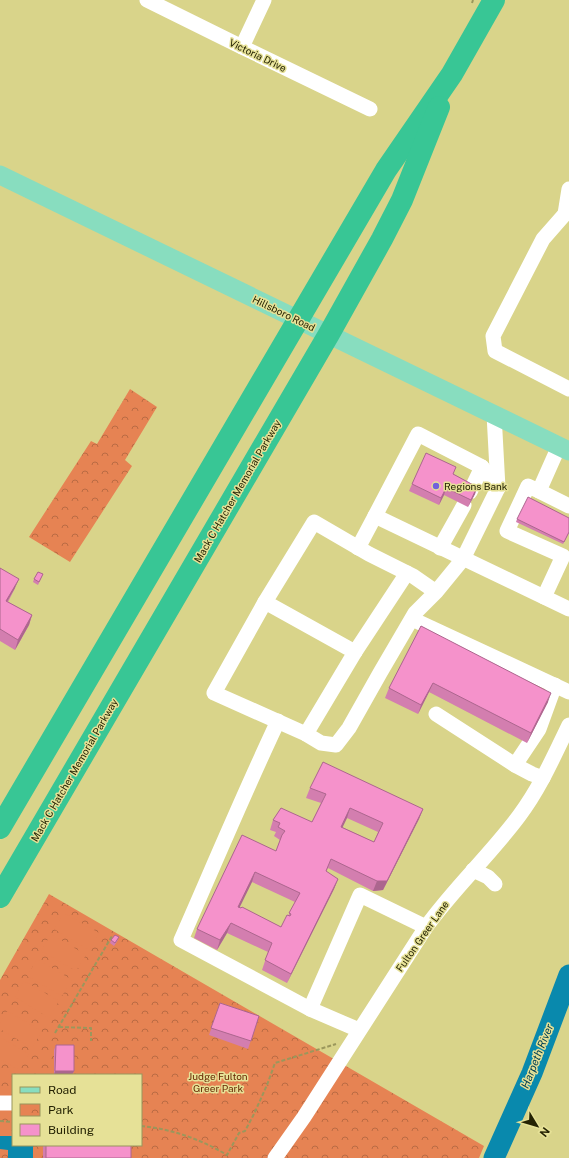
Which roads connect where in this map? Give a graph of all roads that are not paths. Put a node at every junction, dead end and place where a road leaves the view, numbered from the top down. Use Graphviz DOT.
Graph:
graph roads {
  1 [pos="147,0"];
  2 [pos="264,0"];
  3 [pos="494,0"];
  4 [pos="476,7"];
  5 [pos="242,48"];
  6 [pos="452,74"];
  7 [pos="370,109"];
  8 [pos="0,175"];
  9 [pos="569,189"];
  10 [pos="567,213"];
  11 [pos="298,319"];
  12 [pos="329,334"];
  13 [pos="569,389"];
  14 [pos="494,414"];
  15 [pos="564,448"];
  16 [pos="482,468"];
  17 [pos="498,488"];
  18 [pos="538,491"];
  19 [pos="569,506"];
  20 [pos="375,516"];
  21 [pos="358,548"];
  22 [pos="440,548"];
  23 [pos="566,550"];
  24 [pos="465,555"];
  25 [pos="407,573"];
  26 [pos="436,592"];
  27 [pos="544,597"];
  28 [pos="265,602"];
  29 [pos="569,609"];
  30 [pos="412,619"];
  31 [pos="355,652"];
  32 [pos="555,685"];
  33 [pos="569,692"];
  34 [pos="436,714"];
  35 [pos="278,721"];
  36 [pos="569,725"];
  37 [pos="306,734"];
  38 [pos="515,765"];
  39 [pos="543,778"];
  40 [pos="0,828"];
  41 [pos="473,870"];
  42 [pos="495,884"];
  43 [pos="0,896"];
  44 [pos="426,927"];
  45 [pos="310,1009"];
  46 [pos="359,1030"];
  47 [pos="0,1103"];
  48 [pos="12,1103"];
  49 [pos="278,1155"];
  1 -- 5 [label="street, Victoria Drive"];
  2 -- 5 [label="street"];
  3 -- 4 [label="highway, Mack C Hatcher Memorial Parkway"];
  4 -- 6 [label="highway, Mack C Hatcher Memorial Parkway"];
  5 -- 7 [label="street, Victoria Drive"];
  6 -- 11 [label="highway, Mack C Hatcher Memorial Parkway"];
  6 -- 12 [label="highway, Mack C Hatcher Memorial Parkway"];
  8 -- 11 [label="main road, Hillsboro Road"];
  9 -- 10 [label="street"];
  10 -- 13 [label="street"];
  11 -- 12 [label="main road, Hillsboro Road"];
  11 -- 40 [label="highway, Mack C Hatcher Memorial Parkway"];
  12 -- 14 [label="main road, Hillsboro Road"];
  12 -- 43 [label="highway, Mack C Hatcher Memorial Parkway"];
  14 -- 15 [label="main road, Hillsboro Road"];
  14 -- 17 [label="street"];
  15 -- 18 [label="street"];
  16 -- 17 [label="street"];
  16 -- 20 [label="street"];
  16 -- 22 [label="street"];
  17 -- 24 [label="street"];
  18 -- 19 [label="street"];
  18 -- 23 [label="street"];
  20 -- 21 [label="street"];
  20 -- 22 [label="street"];
  21 -- 25 [label="street"];
  21 -- 28 [label="street"];
  22 -- 24 [label="street"];
  23 -- 27 [label="street"];
  24 -- 26 [label="street"];
  24 -- 27 [label="street"];
  25 -- 26 [label="street"];
  25 -- 31 [label="street"];
  26 -- 30 [label="street"];
  27 -- 29 [label="street"];
  28 -- 31 [label="street"];
  28 -- 35 [label="street"];
  30 -- 32 [label="street"];
  30 -- 37 [label="street"];
  31 -- 37 [label="street"];
  32 -- 33 [label="street"];
  32 -- 38 [label="street"];
  34 -- 38 [label="street"];
  35 -- 37 [label="street"];
  35 -- 45 [label="street"];
  36 -- 39 [label="street, Fulton Greer Lane"];
  38 -- 39 [label="street"];
  39 -- 41 [label="street, Fulton Greer Lane"];
  41 -- 42 [label="street"];
  41 -- 44 [label="street, Fulton Greer Lane"];
  44 -- 45 [label="street"];
  44 -- 46 [label="street, Fulton Greer Lane"];
  45 -- 46 [label="street"];
  46 -- 49 [label="street, Fulton Greer Lane"];
  47 -- 48 [label="street"];
}
